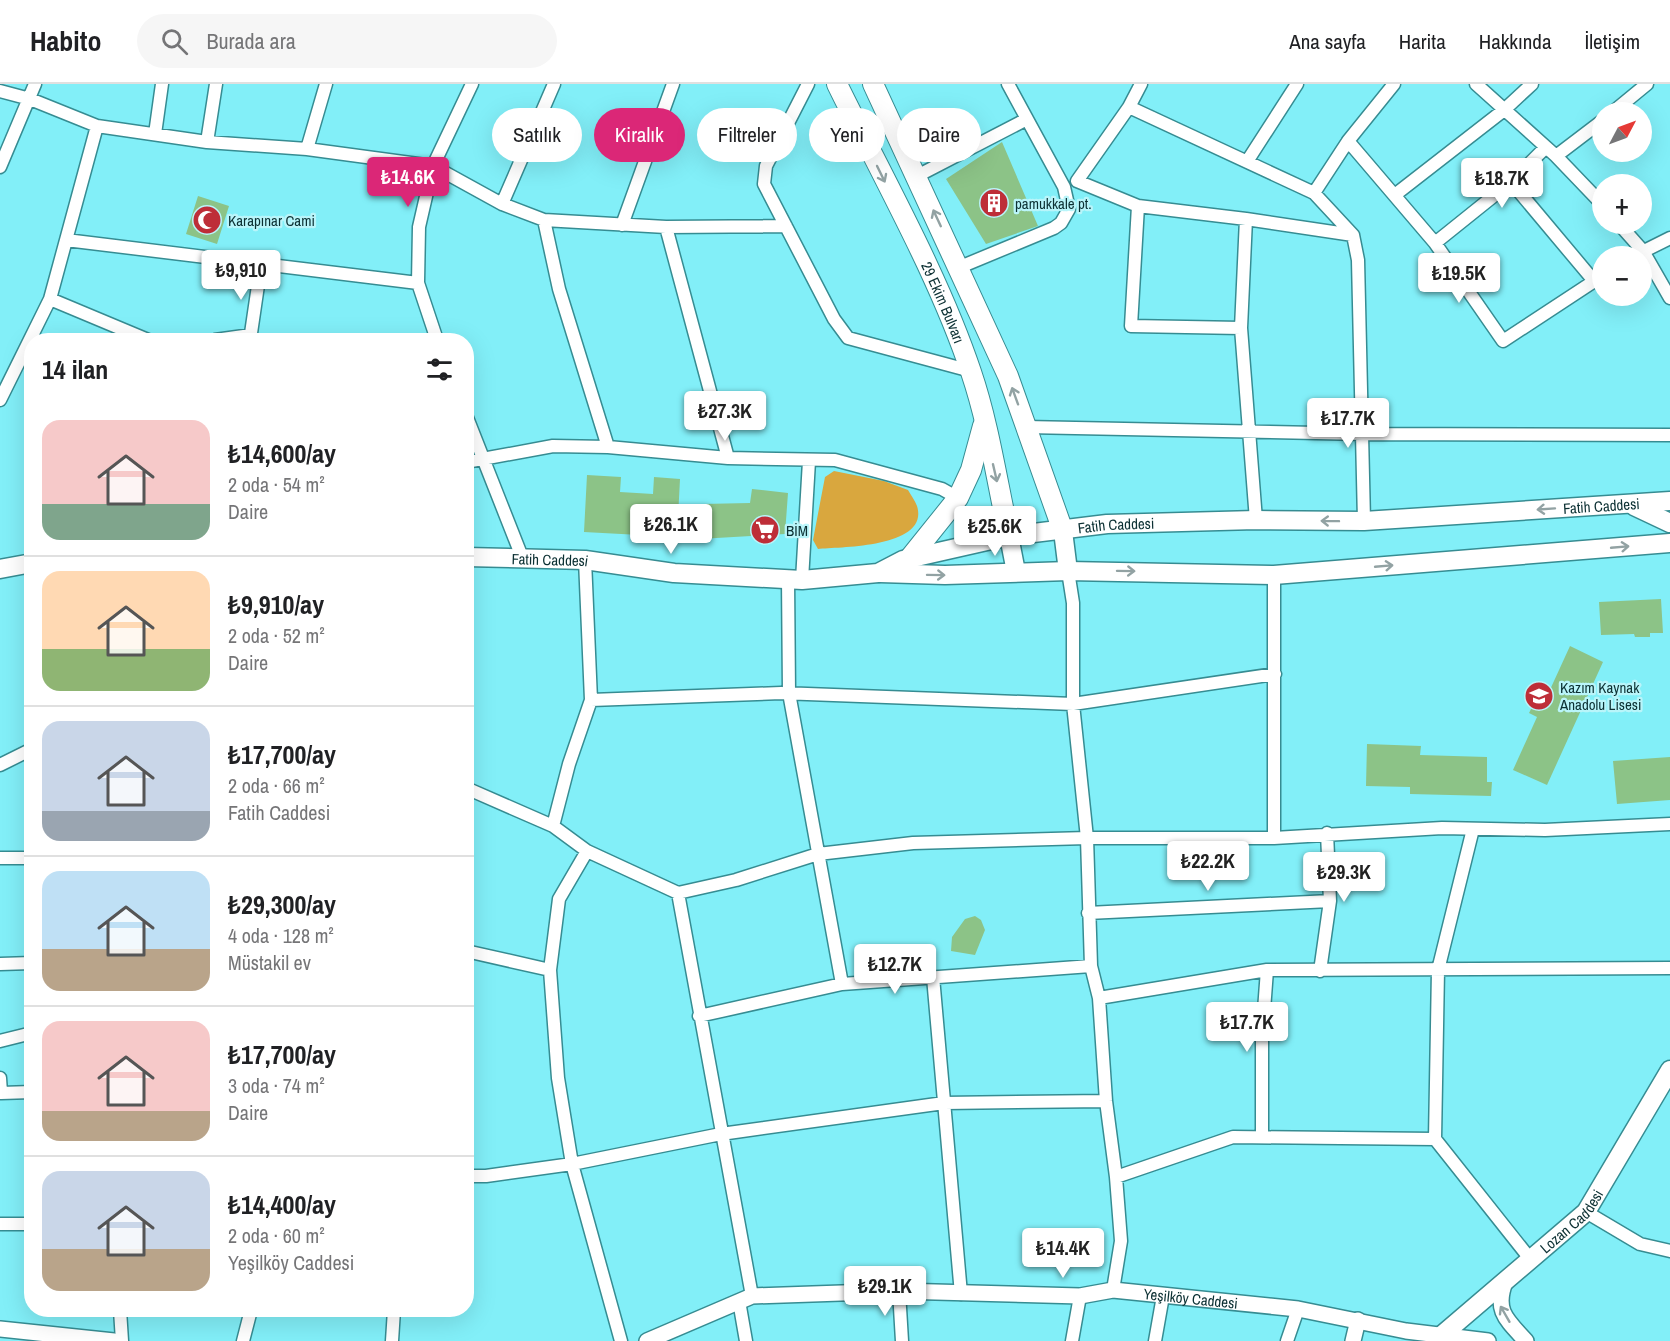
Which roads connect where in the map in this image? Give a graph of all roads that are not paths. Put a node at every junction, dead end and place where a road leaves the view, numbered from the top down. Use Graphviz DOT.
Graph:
graph roads {
  1 [pos="35,84"];
  2 [pos="162,84"];
  3 [pos="216,84"];
  4 [pos="326,84"];
  5 [pos="472,84"];
  6 [pos="554,84"];
  7 [pos="674,84"];
  8 [pos="808,84"];
  9 [pos="837,84"];
  10 [pos="873,84"];
  11 [pos="1008,84"];
  12 [pos="1141,84"];
  13 [pos="1297,84"];
  14 [pos="1394,84"];
  15 [pos="1476,84"];
  16 [pos="1532,84"];
  17 [pos="1647,84"];
  18 [pos="0,91"];
  19 [pos="30,99"];
  20 [pos="1625,102"];
  21 [pos="1129,107"];
  22 [pos="1504,110"];
  23 [pos="1027,118"];
  24 [pos="97,126"];
  25 [pos="1592,129"];
  26 [pos="155,134"];
  27 [pos="1348,141"];
  28 [pos="207,142"];
  29 [pos="1545,148"];
  30 [pos="307,149"];
  31 [pos="1556,156"];
  32 [pos="1248,160"];
  33 [pos="433,166"];
  34 [pos="0,167"];
  35 [pos="917,176"];
  36 [pos="1077,181"];
  37 [pos="1511,182"];
  38 [pos="1064,187"];
  39 [pos="1314,193"];
  40 [pos="1396,194"];
  41 [pos="1592,194"];
  42 [pos="501,204"];
  43 [pos="1138,206"];
  44 [pos="1246,219"];
  45 [pos="544,220"];
  46 [pos="622,225"];
  47 [pos="786,226"];
  48 [pos="666,227"];
  49 [pos="1353,235"];
  50 [pos="1670,238"];
  51 [pos="66,240"];
  52 [pos="1435,243"];
  53 [pos="1652,247"];
  54 [pos="261,265"];
  55 [pos="960,267"];
  56 [pos="1592,272"];
  57 [pos="1652,272"];
  58 [pos="418,283"];
  59 [pos="1592,283"];
  60 [pos="1670,298"];
  61 [pos="50,299"];
  62 [pos="1241,328"];
  63 [pos="33,333"];
  64 [pos="131,333"];
  65 [pos="252,333"];
  66 [pos="435,333"];
  67 [pos="24,352"];
  68 [pos="971,371"];
  69 [pos="0,400"];
  70 [pos="984,421"];
  71 [pos="1026,427"];
  72 [pos="1249,430"];
  73 [pos="474,434"];
  74 [pos="1363,434"];
  75 [pos="1670,435"];
  76 [pos="608,447"];
  77 [pos="728,458"];
  78 [pos="485,460"];
  79 [pos="474,461"];
  80 [pos="808,461"];
  81 [pos="958,498"];
  82 [pos="1669,500"];
  83 [pos="1626,504"];
  84 [pos="1256,520"];
  85 [pos="1364,521"];
  86 [pos="1670,523"];
  87 [pos="1063,531"];
  88 [pos="1009,536"];
  89 [pos="1666,546"];
  90 [pos="474,557"];
  91 [pos="522,557"];
  92 [pos="909,559"];
  93 [pos="585,560"];
  94 [pos="24,564"];
  95 [pos="0,569"];
  96 [pos="1068,571"];
  97 [pos="1016,572"];
  98 [pos="878,573"];
  99 [pos="1274,575"];
  100 [pos="795,579"];
  101 [pos="1275,674"];
  102 [pos="789,693"];
  103 [pos="591,700"];
  104 [pos="1073,704"];
  105 [pos="24,753"];
  106 [pos="0,765"];
  107 [pos="474,791"];
  108 [pos="1670,824"];
  109 [pos="553,826"];
  110 [pos="1473,829"];
  111 [pos="1328,833"];
  112 [pos="1087,838"];
  113 [pos="1274,838"];
  114 [pos="587,851"];
  115 [pos="818,854"];
  116 [pos="0,858"];
  117 [pos="24,858"];
  118 [pos="678,893"];
  119 [pos="1330,901"];
  120 [pos="1088,913"];
  121 [pos="474,953"];
  122 [pos="24,963"];
  123 [pos="0,964"];
  124 [pos="1091,966"];
  125 [pos="1670,968"];
  126 [pos="549,970"];
  127 [pos="1267,970"];
  128 [pos="1438,970"];
  129 [pos="1320,971"];
  130 [pos="933,977"];
  131 [pos="842,984"];
  132 [pos="1099,998"];
  133 [pos="699,1016"];
  134 [pos="24,1035"];
  135 [pos="0,1041"];
  136 [pos="1670,1070"];
  137 [pos="0,1078"];
  138 [pos="24,1092"];
  139 [pos="1,1093"];
  140 [pos="1106,1101"];
  141 [pos="944,1103"];
  142 [pos="721,1134"];
  143 [pos="1262,1137"];
  144 [pos="1435,1139"];
  145 [pos="572,1164"];
  146 [pos="474,1176"];
  147 [pos="1116,1177"];
  148 [pos="1586,1212"];
  149 [pos="0,1224"];
  150 [pos="24,1224"];
  151 [pos="1670,1251"];
  152 [pos="1531,1260"];
  153 [pos="1505,1282"];
  154 [pos="1113,1290"];
  155 [pos="899,1291"];
  156 [pos="961,1294"];
  157 [pos="1080,1296"];
  158 [pos="1163,1296"];
  159 [pos="746,1298"];
  160 [pos="1298,1309"];
  161 [pos="120,1317"];
  162 [pos="249,1317"];
  163 [pos="394,1317"];
  164 [pos="1358,1320"];
  165 [pos="0,1329"];
  166 [pos="1440,1338"];
  167 [pos="114,1341"];
  168 [pos="122,1341"];
  169 [pos="243,1341"];
  170 [pos="392,1341"];
  171 [pos="621,1341"];
  172 [pos="647,1341"];
  173 [pos="746,1341"];
  174 [pos="902,1341"];
  175 [pos="1072,1341"];
  176 [pos="1155,1341"];
  177 [pos="1287,1341"];
  178 [pos="1353,1341"];
  179 [pos="1488,1341"];
  180 [pos="1526,1341"];
  1 -- 19 [label="street"];
  2 -- 26 [label="street"];
  3 -- 28 [label="street"];
  4 -- 30 [label="street"];
  5 -- 33 [label="street"];
  6 -- 42 [label="street"];
  7 -- 46 [label="street"];
  8 -- 47 [label="street"];
  9 -- 68 [label="main road, 29 Ekim Bulvarı, one-way"];
  10 -- 35 [label="main road, 29 Ekim Bulvarı"];
  11 -- 23 [label="street"];
  12 -- 21 [label="street"];
  13 -- 32 [label="street"];
  14 -- 27 [label="street"];
  15 -- 22 [label="street"];
  16 -- 22 [label="street"];
  17 -- 20 [label="street"];
  18 -- 19 [label="street"];
  19 -- 24 [label="street"];
  19 -- 34 [label="street"];
  21 -- 32 [label="street"];
  21 -- 36 [label="street"];
  22 -- 29 [label="street"];
  22 -- 40 [label="street"];
  23 -- 35 [label="street"];
  23 -- 38 [label="street"];
  24 -- 26 [label="street"];
  24 -- 51 [label="street"];
  25 -- 31 [label="street"];
  26 -- 28 [label="street"];
  27 -- 39 [label="street"];
  27 -- 40 [label="street"];
  28 -- 30 [label="street"];
  29 -- 31 [label="street"];
  29 -- 37 [label="street"];
  30 -- 33 [label="street"];
  31 -- 41 [label="street"];
  32 -- 39 [label="street"];
  33 -- 42 [label="street"];
  33 -- 58 [label="street"];
  55 -- 35 [label="main road, 29 Ekim Bulvarı, one-way"];
  36 -- 38 [label="street"];
  36 -- 43 [label="street"];
  37 -- 52 [label="street"];
  37 -- 56 [label="street"];
  38 -- 55 [label="street"];
  39 -- 49 [label="street"];
  40 -- 52 [label="street"];
  42 -- 45 [label="street"];
  43 -- 44 [label="street"];
  43 -- 62 [label="street"];
  44 -- 49 [label="street"];
  44 -- 62 [label="street"];
  45 -- 46 [label="street"];
  45 -- 76 [label="street"];
  46 -- 48 [label="street"];
  47 -- 48 [label="street"];
  47 -- 68 [label="street"];
  48 -- 77 [label="street"];
  49 -- 74 [label="street"];
  50 -- 53 [label="street"];
  51 -- 54 [label="street"];
  51 -- 61 [label="street"];
  52 -- 59 [label="street"];
  54 -- 58 [label="street"];
  54 -- 65 [label="street"];
  71 -- 55 [label="main road, 29 Ekim Bulvarı, one-way"];
  57 -- 60 [label="street"];
  58 -- 66 [label="street"];
  61 -- 63 [label="street"];
  61 -- 64 [label="street"];
  62 -- 72 [label="street"];
  67 -- 69 [label="street"];
  68 -- 70 [label="main road, 29 Ekim Bulvarı"];
  70 -- 81 [label="main road"];
  70 -- 88 [label="main road, 29 Ekim Bulvarı, one-way"];
  71 -- 72 [label="street"];
  71 -- 87 [label="main road, 29 Ekim Bulvarı"];
  72 -- 74 [label="street"];
  72 -- 84 [label="street"];
  73 -- 78 [label="street"];
  74 -- 75 [label="street"];
  74 -- 85 [label="street"];
  76 -- 77 [label="street"];
  76 -- 78 [label="street"];
  77 -- 80 [label="street"];
  78 -- 79 [label="street"];
  78 -- 91 [label="street"];
  80 -- 81 [label="street"];
  80 -- 100 [label="street"];
  81 -- 92 [label="main road"];
  82 -- 83 [label="main road, Fatih Caddesi"];
  83 -- 85 [label="main road, Fatih Caddesi, one-way"];
  83 -- 86 [label="main road"];
  85 -- 84 [label="main road, Fatih Caddesi, one-way"];
  84 -- 87 [label="main road, Fatih Caddesi"];
  87 -- 88 [label="main road, Fatih Caddesi"];
  87 -- 96 [label="main road"];
  88 -- 92 [label="main road, Fatih Caddesi"];
  88 -- 97 [label="main road"];
  99 -- 89 [label="main road, one-way"];
  90 -- 91 [label="main road, Fatih Caddesi"];
  91 -- 93 [label="main road, Fatih Caddesi"];
  92 -- 98 [label="main road, Fatih Caddesi"];
  93 -- 100 [label="main road, Fatih Caddesi"];
  93 -- 103 [label="street"];
  94 -- 95 [label="main road"];
  96 -- 97 [label="main road"];
  96 -- 99 [label="main road, one-way"];
  96 -- 104 [label="street"];
  98 -- 97 [label="main road, one-way"];
  98 -- 100 [label="main road, Fatih Caddesi"];
  99 -- 101 [label="street"];
  100 -- 102 [label="street"];
  101 -- 104 [label="street"];
  101 -- 113 [label="street"];
  102 -- 103 [label="street"];
  102 -- 104 [label="street"];
  102 -- 115 [label="street"];
  103 -- 109 [label="street"];
  104 -- 112 [label="street"];
  105 -- 106 [label="street"];
  107 -- 109 [label="street"];
  108 -- 110 [label="street"];
  109 -- 114 [label="street"];
  110 -- 111 [label="street"];
  110 -- 128 [label="street"];
  111 -- 113 [label="street"];
  111 -- 119 [label="street"];
  112 -- 113 [label="street"];
  112 -- 115 [label="street"];
  112 -- 120 [label="street"];
  114 -- 118 [label="street"];
  114 -- 126 [label="street"];
  115 -- 118 [label="street"];
  115 -- 131 [label="street"];
  116 -- 117 [label="street"];
  118 -- 133 [label="street"];
  119 -- 120 [label="street"];
  119 -- 129 [label="street"];
  120 -- 124 [label="street"];
  121 -- 126 [label="street"];
  122 -- 123 [label="street"];
  124 -- 130 [label="street"];
  124 -- 132 [label="street"];
  125 -- 128 [label="street"];
  126 -- 145 [label="street"];
  127 -- 129 [label="street"];
  127 -- 132 [label="street"];
  127 -- 143 [label="street"];
  128 -- 129 [label="street"];
  128 -- 144 [label="street"];
  130 -- 131 [label="street"];
  130 -- 141 [label="street"];
  131 -- 133 [label="street"];
  132 -- 140 [label="street"];
  133 -- 142 [label="street"];
  134 -- 135 [label="street"];
  136 -- 148 [label="main road, Lozan Caddesi"];
  137 -- 139 [label="street"];
  138 -- 139 [label="street"];
  140 -- 141 [label="street"];
  140 -- 147 [label="street"];
  141 -- 142 [label="street"];
  141 -- 156 [label="street"];
  142 -- 145 [label="street"];
  142 -- 159 [label="street"];
  143 -- 144 [label="street"];
  143 -- 147 [label="street"];
  144 -- 152 [label="street"];
  145 -- 146 [label="street"];
  145 -- 171 [label="street"];
  147 -- 154 [label="street"];
  148 -- 151 [label="street"];
  148 -- 152 [label="main road, Lozan Caddesi"];
  149 -- 150 [label="street"];
  152 -- 153 [label="main road, Lozan Caddesi"];
  153 -- 166 [label="main road, Lozan Caddesi"];
  180 -- 153 [label="street, one-way"];
  154 -- 157 [label="street, Yeşilköy Caddesi"];
  154 -- 158 [label="street, Yeşilköy Caddesi"];
  155 -- 156 [label="street, Yeşilköy Caddesi"];
  155 -- 159 [label="street, Yeşilköy Caddesi"];
  155 -- 174 [label="street"];
  156 -- 157 [label="street, Yeşilköy Caddesi"];
  157 -- 175 [label="street"];
  158 -- 160 [label="street, Yeşilköy Caddesi"];
  158 -- 176 [label="street"];
  159 -- 172 [label="street, Yeşilköy Caddesi"];
  159 -- 173 [label="street"];
  160 -- 164 [label="street, Yeşilköy Caddesi"];
  160 -- 177 [label="street"];
  161 -- 168 [label="street"];
  162 -- 169 [label="street"];
  163 -- 170 [label="street"];
  164 -- 166 [label="street, Yeşilköy Caddesi"];
  164 -- 178 [label="street"];
  165 -- 167 [label="street"];
  166 -- 179 [label="street, Yeşilköy Caddesi"];
}
